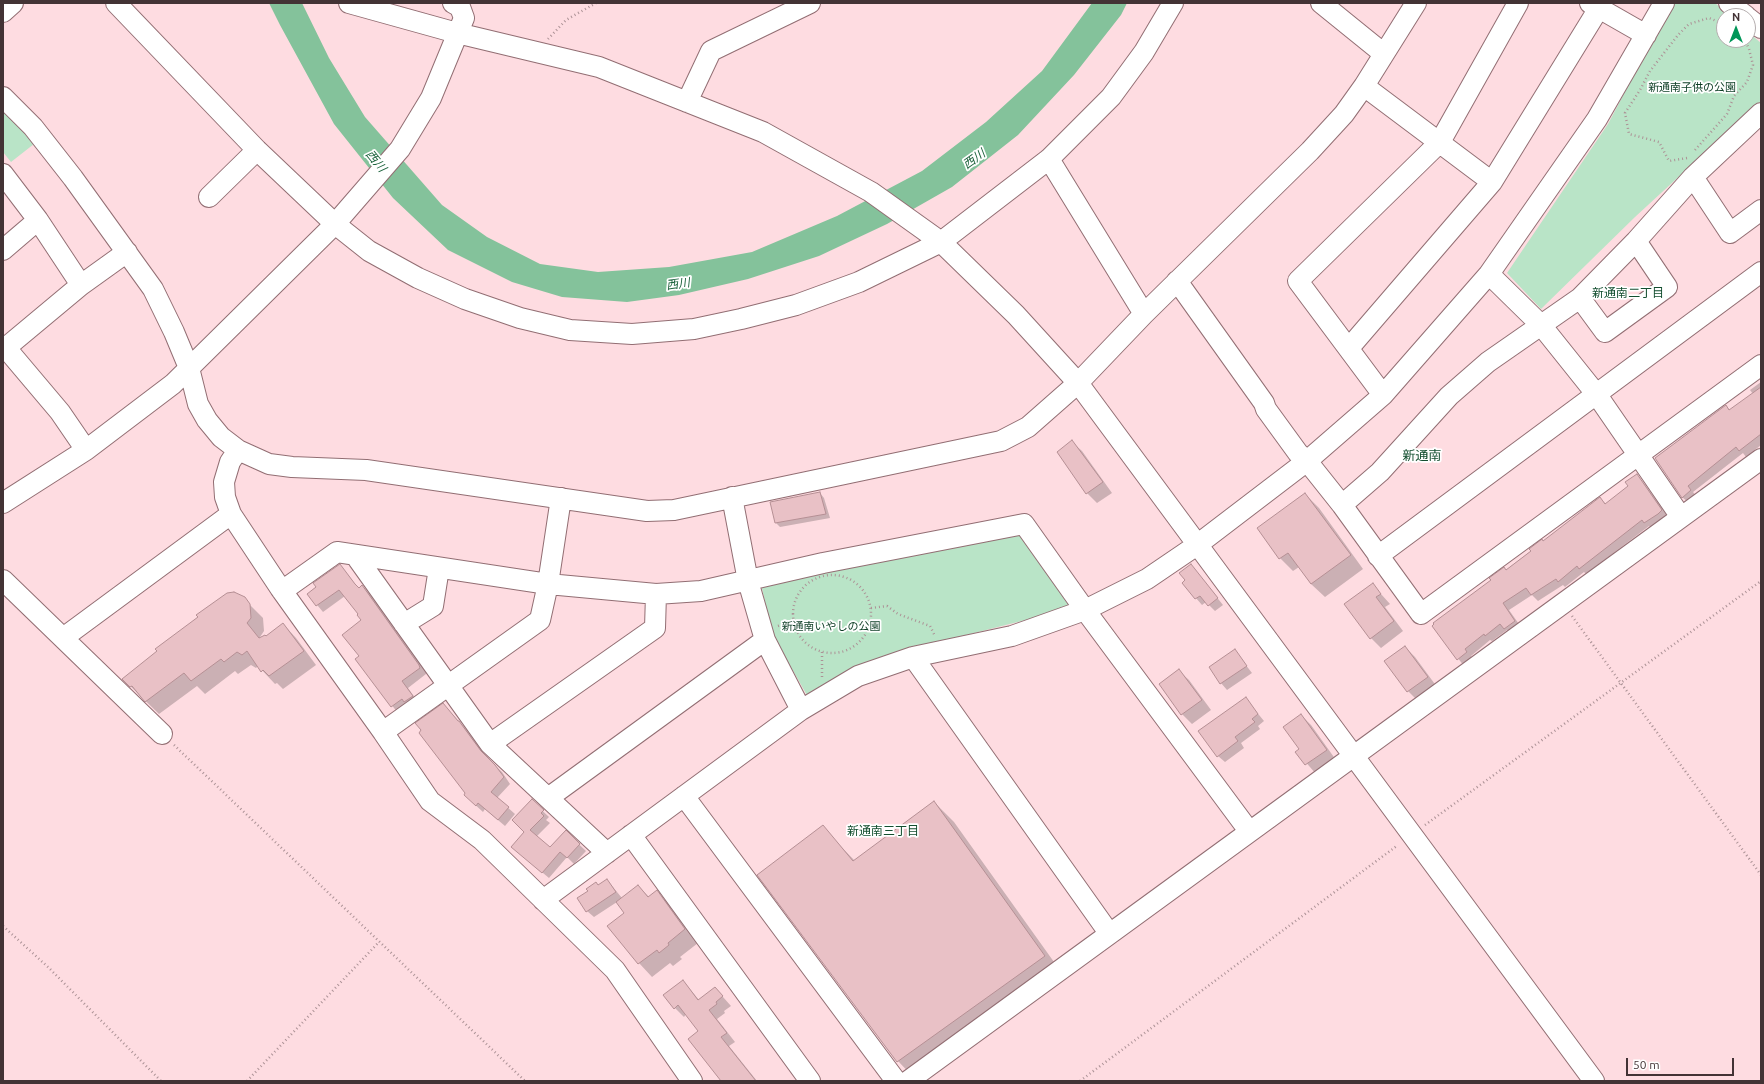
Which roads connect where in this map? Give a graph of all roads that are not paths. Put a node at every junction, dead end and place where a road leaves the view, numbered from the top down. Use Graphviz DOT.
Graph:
graph roads {
  1 [pos="13,3"];
  2 [pos="116,3"];
  3 [pos="349,3"];
  4 [pos="453,3"];
  5 [pos="810,3"];
  6 [pos="1173,3"];
  7 [pos="1321,3"];
  8 [pos="1416,3"];
  9 [pos="1518,3"];
  10 [pos="1664,3"];
  11 [pos="1594,5"];
  12 [pos="3,12"];
  13 [pos="457,33"];
  14 [pos="1646,35"];
  15 [pos="1384,54"];
  16 [pos="1364,86"];
  17 [pos="3,97"];
  18 [pos="687,102"];
  19 [pos="1760,117"];
  20 [pos="1440,142"];
  21 [pos="257,150"];
  22 [pos="1049,159"];
  23 [pos="3,174"];
  24 [pos="1693,177"];
  25 [pos="1492,182"];
  26 [pos="209,197"];
  27 [pos="1761,210"];
  28 [pos="38,220"];
  29 [pos="335,224"];
  30 [pos="1636,241"];
  31 [pos="941,242"];
  32 [pos="3,250"];
  33 [pos="126,252"];
  34 [pos="1761,272"];
  35 [pos="1489,274"];
  36 [pos="1177,281"];
  37 [pos="81,285"];
  38 [pos="1580,298"];
  39 [pos="1144,314"];
  40 [pos="1541,325"];
  41 [pos="1349,348"];
  42 [pos="5,349"];
  43 [pos="1761,365"];
  44 [pos="189,368"];
  45 [pos="1078,383"];
  46 [pos="1383,394"];
  47 [pos="1597,394"];
  48 [pos="86,450"];
  49 [pos="238,450"];
  50 [pos="1639,455"];
  51 [pos="1761,459"];
  52 [pos="1307,461"];
  53 [pos="732,497"];
  54 [pos="561,498"];
  55 [pos="3,503"];
  56 [pos="1342,505"];
  57 [pos="1681,517"];
  58 [pos="225,518"];
  59 [pos="1197,545"];
  60 [pos="355,555"];
  61 [pos="1378,556"];
  62 [pos="439,568"];
  63 [pos="3,580"];
  64 [pos="748,581"];
  65 [pos="548,584"];
  66 [pos="282,590"];
  67 [pos="656,594"];
  68 [pos="1085,610"];
  69 [pos="404,624"];
  70 [pos="770,633"];
  71 [pos="63,638"];
  72 [pos="913,657"];
  73 [pos="448,685"];
  74 [pos="801,710"];
  75 [pos="383,732"];
  76 [pos="162,734"];
  77 [pos="490,744"];
  78 [pos="1353,756"];
  79 [pos="684,796"];
  80 [pos="548,798"];
  81 [pos="1249,831"];
  82 [pos="631,835"];
  83 [pos="607,853"];
  84 [pos="543,900"];
  85 [pos="1109,933"];
  86 [pos="692,1081"];
  87 [pos="810,1081"];
  88 [pos="896,1081"];
  89 [pos="908,1081"];
  90 [pos="1594,1081"];
  1 -- 12 [label="street"];
  2 -- 21 [label="street"];
  3 -- 13 [label="street"];
  4 -- 13 [label="street"];
  5 -- 18 [label="street"];
  6 -- 22 [label="street"];
  7 -- 15 [label="street"];
  8 -- 15 [label="street"];
  9 -- 20 [label="street"];
  10 -- 14 [label="street"];
  11 -- 14 [label="street"];
  11 -- 25 [label="street"];
  13 -- 18 [label="street"];
  13 -- 29 [label="street"];
  14 -- 35 [label="street"];
  15 -- 16 [label="street"];
  16 -- 20 [label="street"];
  16 -- 36 [label="street"];
  17 -- 33 [label="street"];
  18 -- 31 [label="street"];
  19 -- 24 [label="street"];
  20 -- 25 [label="street"];
  20 -- 41 [label="street"];
  21 -- 26 [label="street"];
  21 -- 29 [label="street"];
  22 -- 31 [label="street"];
  22 -- 39 [label="street"];
  23 -- 28 [label="street"];
  24 -- 27 [label="street"];
  24 -- 30 [label="street"];
  25 -- 41 [label="street"];
  28 -- 32 [label="street"];
  28 -- 37 [label="street"];
  29 -- 31 [label="street"];
  29 -- 44 [label="street"];
  30 -- 38 [label="street"];
  30 -- 38 [label="street"];
  31 -- 45 [label="street"];
  33 -- 37 [label="street"];
  33 -- 44 [label="street"];
  34 -- 47 [label="street"];
  35 -- 40 [label="street"];
  35 -- 46 [label="street"];
  36 -- 39 [label="street"];
  36 -- 52 [label="street"];
  37 -- 42 [label="street"];
  38 -- 40 [label="street"];
  39 -- 45 [label="street"];
  40 -- 47 [label="street"];
  40 -- 56 [label="street"];
  41 -- 46 [label="street"];
  42 -- 48 [label="street"];
  43 -- 50 [label="street"];
  44 -- 48 [label="street"];
  44 -- 49 [label="street"];
  45 -- 53 [label="street"];
  45 -- 59 [label="street"];
  46 -- 52 [label="street"];
  47 -- 50 [label="street"];
  47 -- 61 [label="street"];
  48 -- 55 [label="street"];
  49 -- 54 [label="street"];
  49 -- 58 [label="street"];
  50 -- 57 [label="street"];
  50 -- 61 [label="street"];
  51 -- 57 [label="street"];
  52 -- 56 [label="street"];
  52 -- 59 [label="street"];
  53 -- 54 [label="street"];
  53 -- 64 [label="street"];
  54 -- 65 [label="street"];
  56 -- 61 [label="street"];
  57 -- 78 [label="street"];
  58 -- 66 [label="street"];
  58 -- 71 [label="street"];
  59 -- 68 [label="street"];
  59 -- 78 [label="street"];
  60 -- 62 [label="street"];
  60 -- 66 [label="street"];
  60 -- 69 [label="street"];
  62 -- 65 [label="street"];
  62 -- 69 [label="street"];
  63 -- 71 [label="street"];
  64 -- 67 [label="street"];
  64 -- 68 [label="street"];
  64 -- 70 [label="street"];
  65 -- 67 [label="street"];
  65 -- 73 [label="street"];
  66 -- 75 [label="street"];
  67 -- 77 [label="street"];
  68 -- 72 [label="street"];
  68 -- 81 [label="street"];
  69 -- 73 [label="street"];
  70 -- 74 [label="street"];
  70 -- 80 [label="street"];
  71 -- 76 [label="street"];
  72 -- 74 [label="street"];
  72 -- 85 [label="street"];
  73 -- 75 [label="street"];
  73 -- 77 [label="street"];
  74 -- 79 [label="street"];
  75 -- 84 [label="street"];
  77 -- 80 [label="street"];
  78 -- 81 [label="street"];
  78 -- 90 [label="street"];
  79 -- 82 [label="street"];
  79 -- 88 [label="street"];
  80 -- 83 [label="street"];
  81 -- 85 [label="street"];
  82 -- 83 [label="street"];
  82 -- 87 [label="street"];
  83 -- 84 [label="street"];
  84 -- 86 [label="street"];
  85 -- 89 [label="street"];
}
